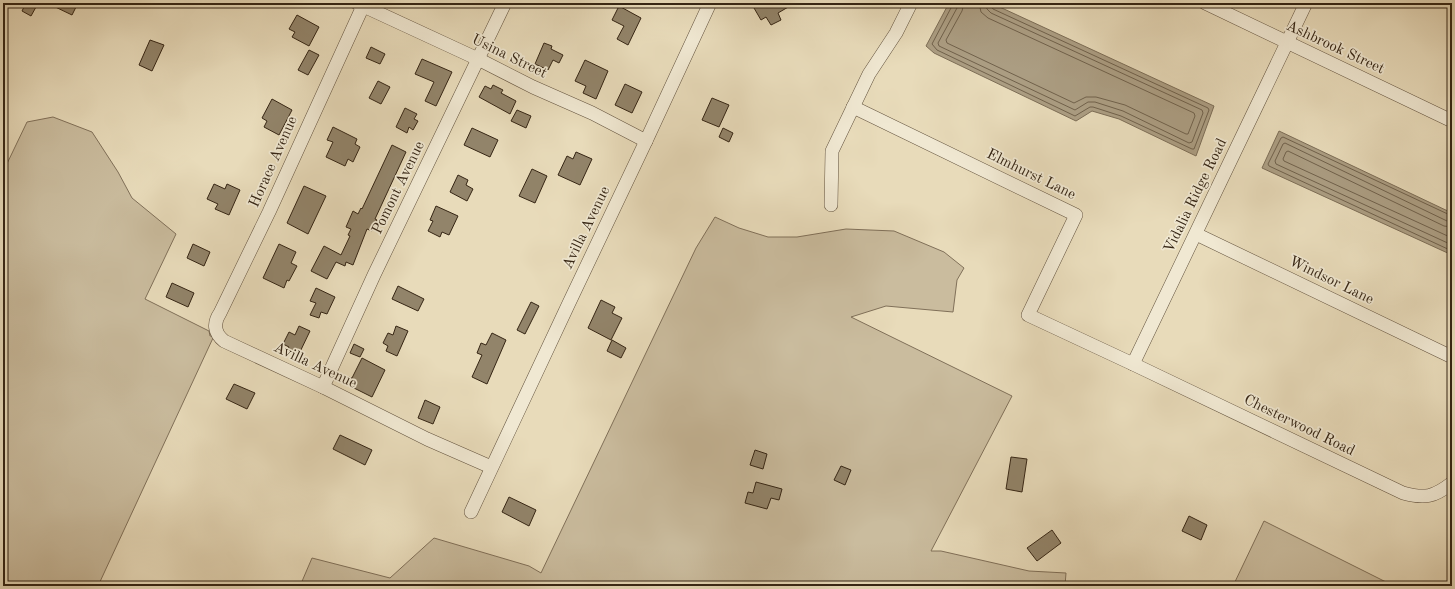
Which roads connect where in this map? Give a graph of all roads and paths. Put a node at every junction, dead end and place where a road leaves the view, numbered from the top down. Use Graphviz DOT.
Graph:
graph roads {
  1 [pos="505,3"];
  2 [pos="710,3"];
  3 [pos="911,3"];
  4 [pos="1205,3"];
  5 [pos="1306,3"];
  6 [pos="360,4"];
  7 [pos="1287,43"];
  8 [pos="478,59"];
  9 [pos="853,107"];
  10 [pos="1452,121"];
  11 [pos="646,141"];
  12 [pos="831,205"];
  13 [pos="1196,234"];
  14 [pos="216,331"];
  15 [pos="1452,357"];
  16 [pos="1134,364"];
  17 [pos="323,387"];
  18 [pos="491,467"];
  19 [pos="1452,483"];
  20 [pos="471,512"];
  1 -- 8 [label="street, Pomont Avenue"];
  2 -- 11 [label="street, Avilla Avenue"];
  3 -- 9 [label="street"];
  4 -- 7 [label="street, Ashbrook Street"];
  5 -- 7 [label="street, Vidalia Ridge Road"];
  6 -- 8 [label="street, Usina Street"];
  6 -- 14 [label="street, Horace Avenue"];
  7 -- 10 [label="street, Ashbrook Street"];
  7 -- 13 [label="street, Vidalia Ridge Road"];
  8 -- 11 [label="street, Usina Street"];
  8 -- 17 [label="street, Pomont Avenue"];
  9 -- 12 [label="street"];
  9 -- 16 [label="street, Elmhurst Lane"];
  11 -- 18 [label="street, Avilla Avenue"];
  13 -- 15 [label="street, Windsor Lane"];
  13 -- 16 [label="street, Vidalia Ridge Road"];
  14 -- 17 [label="street, Avilla Avenue"];
  16 -- 19 [label="street, Chesterwood Road"];
  17 -- 18 [label="street, Avilla Avenue"];
  18 -- 20 [label="street, Avilla Avenue"];
}
